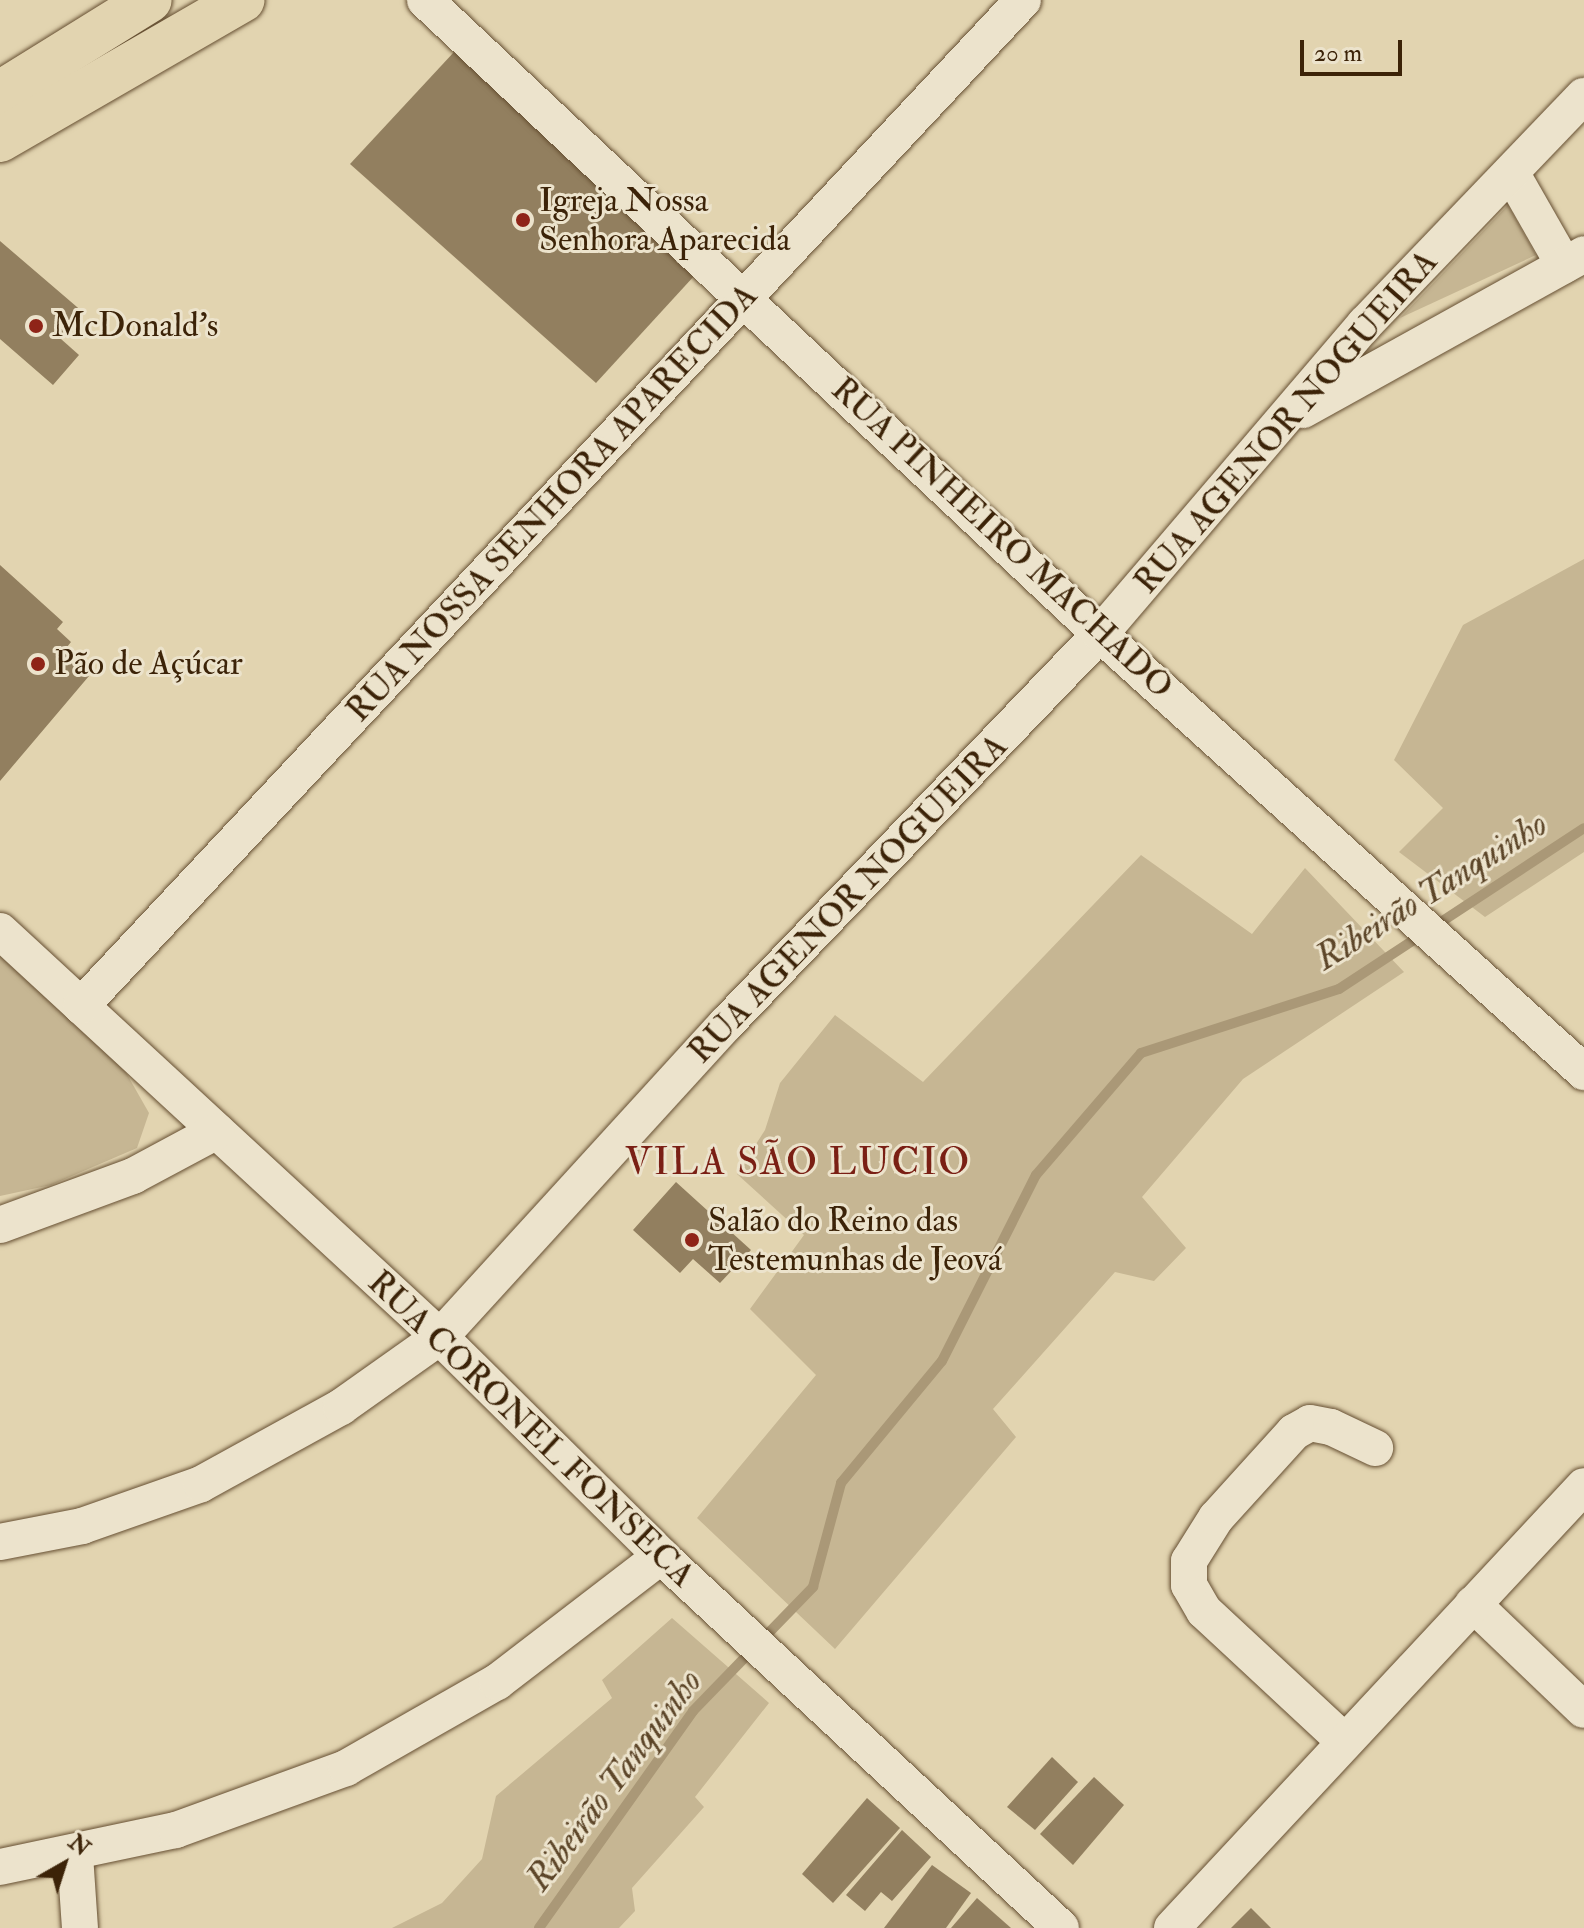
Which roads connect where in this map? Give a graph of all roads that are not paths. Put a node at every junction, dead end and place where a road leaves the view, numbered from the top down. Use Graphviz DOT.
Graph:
graph roads {
  1 [pos="150,0"];
  2 [pos="242,0"];
  3 [pos="425,0"];
  4 [pos="1023,0"];
  5 [pos="0,93"];
  6 [pos="1584,96"];
  7 [pos="0,140"];
  8 [pos="1512,174"];
  9 [pos="1574,260"];
  10 [pos="745,295"];
  11 [pos="1365,324"];
  12 [pos="1421,344"];
  13 [pos="1284,421"];
  14 [pos="1100,634"];
  15 [pos="0,931"];
  16 [pos="81,1006"];
  17 [pos="1584,1072"];
  18 [pos="217,1131"];
  19 [pos="0,1225"];
  20 [pos="440,1337"];
  21 [pos="1375,1448"];
  22 [pos="1584,1486"];
  23 [pos="0,1542"];
  24 [pos="661,1556"];
  25 [pos="1473,1604"];
  26 [pos="1584,1710"];
  27 [pos="1344,1741"];
  28 [pos="75,1855"];
  29 [pos="0,1867"];
  30 [pos="80,1928"];
  31 [pos="1061,1928"];
  32 [pos="1172,1928"];
  1 -- 5 [label="main road"];
  2 -- 7 [label="main road"];
  3 -- 10 [label="street, RUA PINHEIRO MACHADO"];
  4 -- 10 [label="street, RUA NOSSA SENHORA APARECIDA"];
  6 -- 8 [label="street, RUA AGENOR NOGUEIRA"];
  8 -- 9 [label="street"];
  8 -- 11 [label="street, RUA AGENOR NOGUEIRA"];
  9 -- 12 [label="street"];
  10 -- 14 [label="street, RUA PINHEIRO MACHADO"];
  10 -- 16 [label="street, RUA NOSSA SENHORA APARECIDA"];
  11 -- 12 [label="street"];
  11 -- 13 [label="street, RUA AGENOR NOGUEIRA"];
  12 -- 13 [label="street"];
  13 -- 14 [label="street, RUA AGENOR NOGUEIRA"];
  14 -- 17 [label="street, RUA PINHEIRO MACHADO"];
  14 -- 20 [label="street, RUA AGENOR NOGUEIRA"];
  15 -- 16 [label="street, RUA CORONEL FONSECA"];
  16 -- 18 [label="street, RUA CORONEL FONSECA"];
  18 -- 19 [label="street"];
  18 -- 20 [label="street, RUA CORONEL FONSECA"];
  20 -- 23 [label="street, RUA AGENOR NOGUEIRA"];
  20 -- 24 [label="street, RUA CORONEL FONSECA"];
  21 -- 27 [label="street"];
  22 -- 25 [label="street"];
  24 -- 28 [label="street"];
  24 -- 31 [label="street, RUA CORONEL FONSECA"];
  25 -- 26 [label="street"];
  25 -- 27 [label="street"];
  27 -- 32 [label="street"];
  28 -- 29 [label="street"];
  28 -- 30 [label="street"];
}
